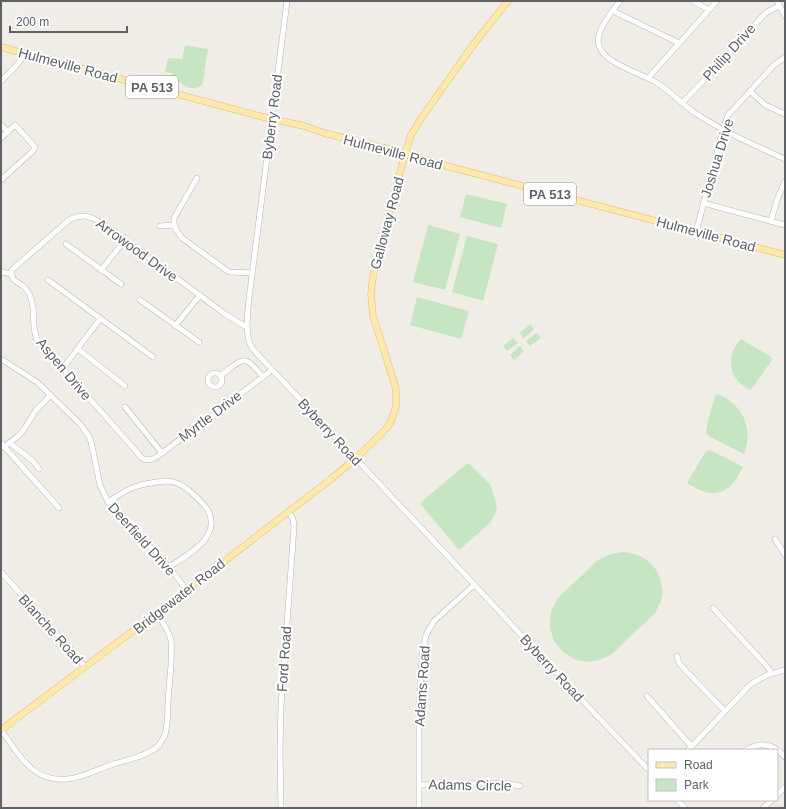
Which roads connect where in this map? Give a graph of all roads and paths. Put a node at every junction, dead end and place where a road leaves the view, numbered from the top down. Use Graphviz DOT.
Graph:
graph roads {
  1 [pos="287,1"];
  2 [pos="508,1"];
  3 [pos="620,1"];
  4 [pos="693,1"];
  5 [pos="718,1"];
  6 [pos="778,3"];
  7 [pos="709,10"];
  8 [pos="613,11"];
  9 [pos="785,16"];
  10 [pos="679,43"];
  11 [pos="1,47"];
  12 [pos="25,54"];
  13 [pos="785,58"];
  14 [pos="648,78"];
  15 [pos="1,81"];
  16 [pos="750,91"];
  17 [pos="682,103"];
  18 [pos="785,114"];
  19 [pos="272,119"];
  20 [pos="1,124"];
  21 [pos="723,130"];
  22 [pos="8,132"];
  23 [pos="1,138"];
  24 [pos="405,154"];
  25 [pos="785,159"];
  26 [pos="197,178"];
  27 [pos="1,180"];
  28 [pos="785,181"];
  29 [pos="703,203"];
  30 [pos="771,221"];
  31 [pos="174,225"];
  32 [pos="785,225"];
  33 [pos="160,226"];
  34 [pos="696,232"];
  35 [pos="125,240"];
  36 [pos="66,244"];
  37 [pos="785,255"];
  38 [pos="101,270"];
  39 [pos="1,272"];
  40 [pos="11,274"];
  41 [pos="252,274"];
  42 [pos="48,280"];
  43 [pos="120,284"];
  44 [pos="200,295"];
  45 [pos="140,300"];
  46 [pos="100,319"];
  47 [pos="175,326"];
  48 [pos="247,327"];
  49 [pos="199,342"];
  50 [pos="78,349"];
  51 [pos="153,357"];
  52 [pos="1,359"];
  53 [pos="63,368"];
  54 [pos="272,370"];
  55 [pos="262,375"];
  56 [pos="220,376"];
  57 [pos="125,386"];
  58 [pos="51,395"];
  59 [pos="125,407"];
  60 [pos="10,443"];
  61 [pos="3,445"];
  62 [pos="162,453"];
  63 [pos="355,459"];
  64 [pos="148,461"];
  65 [pos="39,469"];
  66 [pos="108,502"];
  67 [pos="59,508"];
  68 [pos="289,512"];
  69 [pos="775,539"];
  70 [pos="785,555"];
  71 [pos="169,567"];
  72 [pos="1,572"];
  73 [pos="474,585"];
  74 [pos="187,590"];
  75 [pos="713,608"];
  76 [pos="157,614"];
  77 [pos="677,656"];
  78 [pos="85,667"];
  79 [pos="785,670"];
  80 [pos="771,673"];
  81 [pos="647,696"];
  82 [pos="725,711"];
  83 [pos="1,730"];
  84 [pos="689,748"];
  85 [pos="748,749"];
  86 [pos="776,749"];
  87 [pos="648,769"];
  88 [pos="419,785"];
  89 [pos="520,786"];
  90 [pos="281,808"];
  91 [pos="419,808"];
  1 -- 19 [label="street, Byberry Road"];
  2 -- 24 [label="main road, Galloway Road"];
  3 -- 8 [label="street"];
  4 -- 7 [label="street"];
  5 -- 7 [label="street"];
  6 -- 9 [label="street"];
  6 -- 17 [label="street, Philip Drive"];
  7 -- 10 [label="street"];
  8 -- 10 [label="street"];
  8 -- 14 [label="street"];
  10 -- 14 [label="street"];
  11 -- 12 [label="main road, Hulmeville Road / PA 513"];
  12 -- 15 [label="street"];
  12 -- 19 [label="main road, Hulmeville Road / PA 513"];
  13 -- 16 [label="street, Joshua Drive"];
  14 -- 17 [label="street"];
  16 -- 18 [label="street"];
  16 -- 21 [label="street, Joshua Drive"];
  17 -- 21 [label="street"];
  19 -- 24 [label="main road, Hulmeville Road / PA 513"];
  19 -- 41 [label="street, Byberry Road"];
  20 -- 22 [label="street"];
  21 -- 25 [label="street"];
  21 -- 29 [label="street, Joshua Drive"];
  22 -- 23 [label="street"];
  22 -- 27 [label="street"];
  24 -- 34 [label="main road, Hulmeville Road / PA 513"];
  24 -- 63 [label="main road, Galloway Road"];
  26 -- 31 [label="street"];
  28 -- 30 [label="street"];
  29 -- 30 [label="street"];
  29 -- 34 [label="street, Joshua Drive"];
  30 -- 32 [label="street"];
  31 -- 33 [label="street"];
  31 -- 41 [label="street"];
  34 -- 37 [label="main road, Hulmeville Road / PA 513"];
  35 -- 38 [label="street"];
  35 -- 40 [label="street, Arrowood Drive"];
  35 -- 44 [label="street, Arrowood Drive"];
  36 -- 38 [label="street"];
  38 -- 43 [label="street"];
  39 -- 40 [label="street"];
  40 -- 53 [label="street, Aspen Drive"];
  41 -- 48 [label="street, Byberry Road"];
  42 -- 46 [label="street"];
  44 -- 47 [label="street"];
  44 -- 48 [label="street, Arrowood Drive"];
  45 -- 47 [label="street"];
  46 -- 50 [label="street"];
  46 -- 51 [label="street"];
  47 -- 49 [label="street"];
  48 -- 54 [label="street, Byberry Road"];
  50 -- 53 [label="street"];
  50 -- 57 [label="street"];
  52 -- 58 [label="street, Deerfield Drive"];
  53 -- 64 [label="street, Aspen Drive"];
  54 -- 55 [label="street, Myrtle Drive"];
  54 -- 63 [label="street, Byberry Road"];
  55 -- 56 [label="street"];
  55 -- 62 [label="street, Myrtle Drive"];
  58 -- 60 [label="street"];
  58 -- 66 [label="street, Deerfield Drive"];
  59 -- 62 [label="street"];
  60 -- 61 [label="street"];
  60 -- 65 [label="street"];
  61 -- 67 [label="street"];
  62 -- 64 [label="street, Myrtle Drive"];
  63 -- 68 [label="main road, Bridgewater Road"];
  63 -- 73 [label="street, Byberry Road"];
  66 -- 71 [label="street, Deerfield Drive"];
  66 -- 71 [label="street"];
  68 -- 74 [label="main road, Bridgewater Road"];
  68 -- 90 [label="street, Ford Road"];
  69 -- 70 [label="street"];
  71 -- 74 [label="street, Deerfield Drive"];
  72 -- 78 [label="street, Blanche Road"];
  73 -- 87 [label="street, Byberry Road"];
  73 -- 88 [label="street, Adams Road"];
  74 -- 76 [label="main road, Bridgewater Road"];
  75 -- 80 [label="street"];
  76 -- 78 [label="main road, Bridgewater Road"];
  76 -- 83 [label="street"];
  77 -- 82 [label="street"];
  78 -- 83 [label="main road, Bridgewater Road"];
  79 -- 80 [label="street"];
  80 -- 82 [label="street"];
  81 -- 84 [label="street"];
  82 -- 84 [label="street"];
  85 -- 86 [label="street"];
  88 -- 89 [label="street, Adams Circle"];
  88 -- 91 [label="street, Adams Road"];
}
